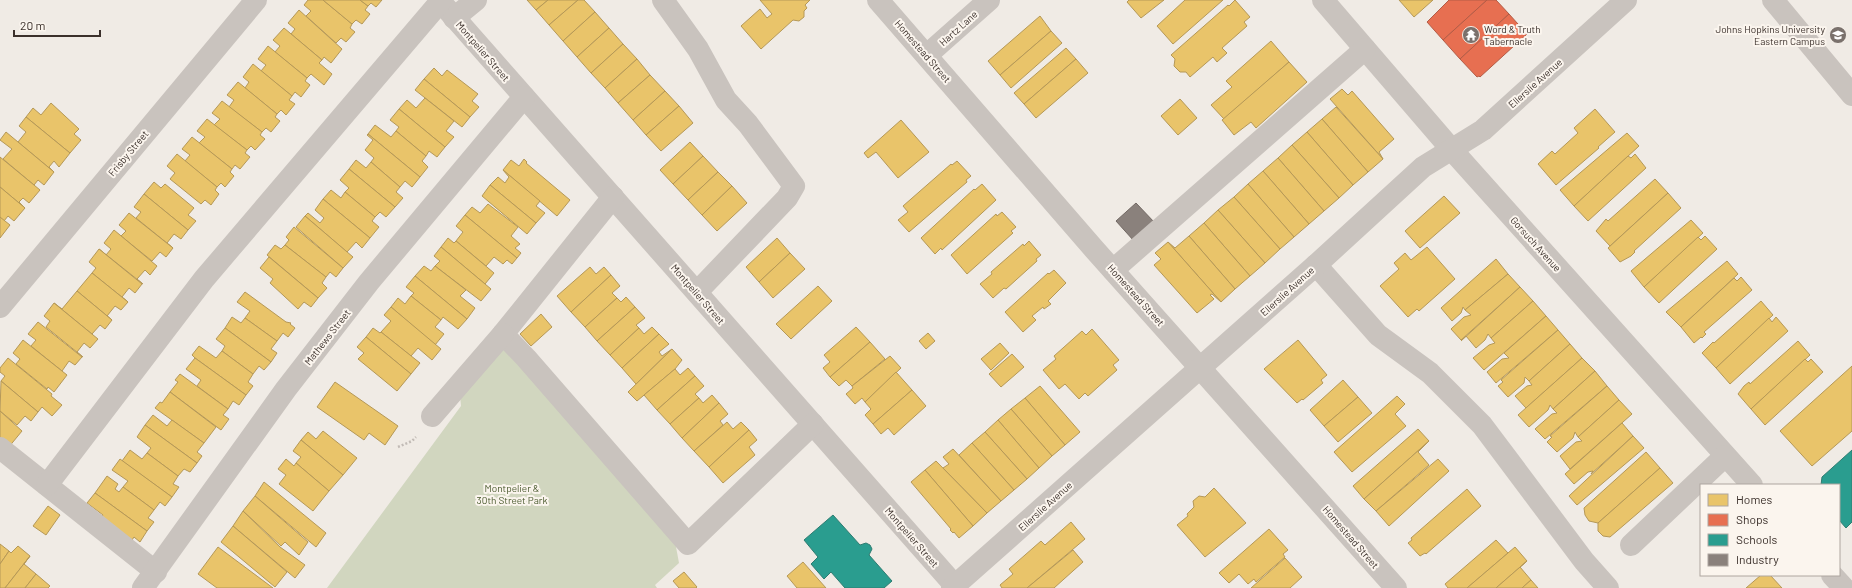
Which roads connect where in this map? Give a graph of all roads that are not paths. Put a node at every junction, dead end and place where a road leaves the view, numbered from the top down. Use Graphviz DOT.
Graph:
graph roads {
  1 [pos="256,0"];
  2 [pos="476,0"];
  3 [pos="663,0"];
  4 [pos="878,0"];
  5 [pos="989,0"];
  6 [pos="1323,0"];
  7 [pos="1626,0"];
  8 [pos="1773,0"];
  9 [pos="440,1"];
  10 [pos="454,18"];
  11 [pos="1365,49"];
  12 [pos="927,55"];
  13 [pos="1852,95"];
  14 [pos="524,97"];
  15 [pos="1452,150"];
  16 [pos="613,197"];
  17 [pos="1316,265"];
  18 [pos="1113,270"];
  19 [pos="697,292"];
  20 [pos="0,307"];
  21 [pos="503,334"];
  22 [pos="1201,367"];
  23 [pos="432,416"];
  24 [pos="812,424"];
  25 [pos="0,448"];
  26 [pos="1725,456"];
  27 [pos="1751,484"];
  28 [pos="47,485"];
  29 [pos="1631,545"];
  30 [pos="1833,576"];
  31 [pos="150,580"];
  32 [pos="954,587"];
  33 [pos="1396,588"];
  34 [pos="1608,588"];
  35 [pos="1844,588"];
  1 -- 20 [label="street, Frisby Street"];
  2 -- 10 [label="street"];
  3 -- 19 [label="street"];
  4 -- 12 [label="street, Homestead Street"];
  5 -- 12 [label="street, Hartz Lane"];
  6 -- 11 [label="street, Gorsuch Avenue"];
  7 -- 15 [label="street, Ellerslie Avenue"];
  8 -- 13 [label="street"];
  9 -- 10 [label="street, Montpelier Street"];
  9 -- 28 [label="street"];
  10 -- 14 [label="street, Montpelier Street"];
  11 -- 15 [label="street, Gorsuch Avenue"];
  11 -- 18 [label="street"];
  12 -- 18 [label="street, Homestead Street"];
  14 -- 16 [label="street, Montpelier Street"];
  14 -- 31 [label="street, Mathews Street"];
  15 -- 17 [label="street, Ellerslie Avenue"];
  15 -- 26 [label="street, Gorsuch Avenue"];
  16 -- 19 [label="street, Montpelier Street"];
  16 -- 21 [label="street"];
  17 -- 22 [label="street, Ellerslie Avenue"];
  17 -- 34 [label="street"];
  18 -- 22 [label="street, Homestead Street"];
  19 -- 24 [label="street, Montpelier Street"];
  21 -- 23 [label="street"];
  21 -- 24 [label="street"];
  22 -- 32 [label="street, Ellerslie Avenue"];
  22 -- 33 [label="street, Homestead Street"];
  24 -- 32 [label="street, Montpelier Street"];
  25 -- 28 [label="street"];
  26 -- 27 [label="street, Gorsuch Avenue"];
  26 -- 29 [label="street"];
  28 -- 31 [label="street"];
  30 -- 35 [label="street"];
}
